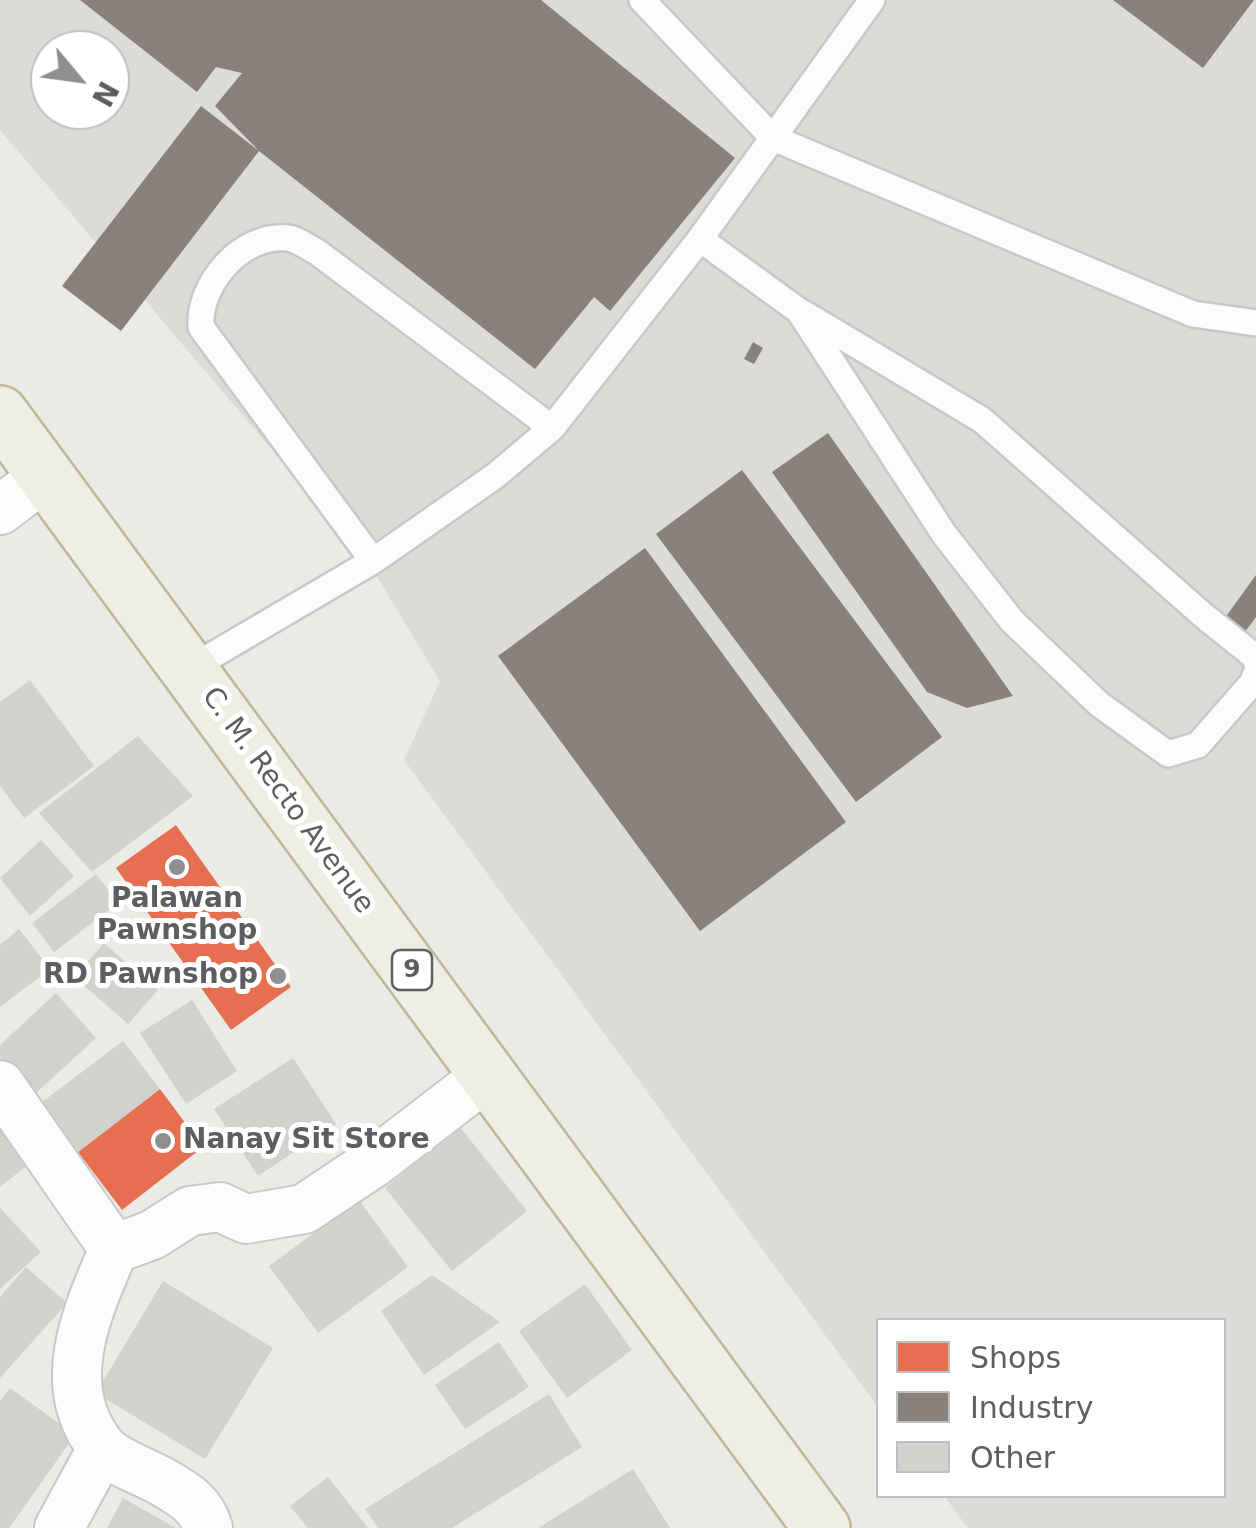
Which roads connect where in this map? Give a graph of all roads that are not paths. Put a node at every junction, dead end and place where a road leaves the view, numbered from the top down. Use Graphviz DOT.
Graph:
graph roads {
  1 [pos="642,0"];
  2 [pos="872,0"];
  3 [pos="773,138"];
  4 [pos="700,238"];
  5 [pos="798,311"];
  6 [pos="1256,323"];
  7 [pos="0,414"];
  8 [pos="552,428"];
  9 [pos="45,476"];
  10 [pos="0,510"];
  11 [pos="373,561"];
  12 [pos="1256,661"];
  13 [pos="190,669"];
  14 [pos="1256,673"];
  15 [pos="489,1074"];
  16 [pos="0,1085"];
  17 [pos="114,1249"];
  18 [pos="102,1449"];
  19 [pos="59,1528"];
  20 [pos="208,1528"];
  21 [pos="822,1528"];
  1 -- 3 [label="lane"];
  2 -- 3 [label="lane"];
  3 -- 4 [label="lane"];
  3 -- 6 [label="lane"];
  4 -- 5 [label="lane"];
  4 -- 8 [label="lane"];
  5 -- 12 [label="lane"];
  5 -- 14 [label="lane"];
  7 -- 9 [label="highway, C. M. Recto Avenue / 9"];
  8 -- 11 [label="lane"];
  8 -- 11 [label="lane"];
  9 -- 10 [label="street"];
  9 -- 13 [label="highway, C. M. Recto Avenue / 9"];
  11 -- 13 [label="lane"];
  13 -- 15 [label="highway, C. M. Recto Avenue / 9"];
  15 -- 17 [label="street"];
  15 -- 21 [label="highway, C. M. Recto Avenue / 9"];
  16 -- 17 [label="street"];
  17 -- 18 [label="street"];
  18 -- 19 [label="street"];
  18 -- 20 [label="street"];
}
